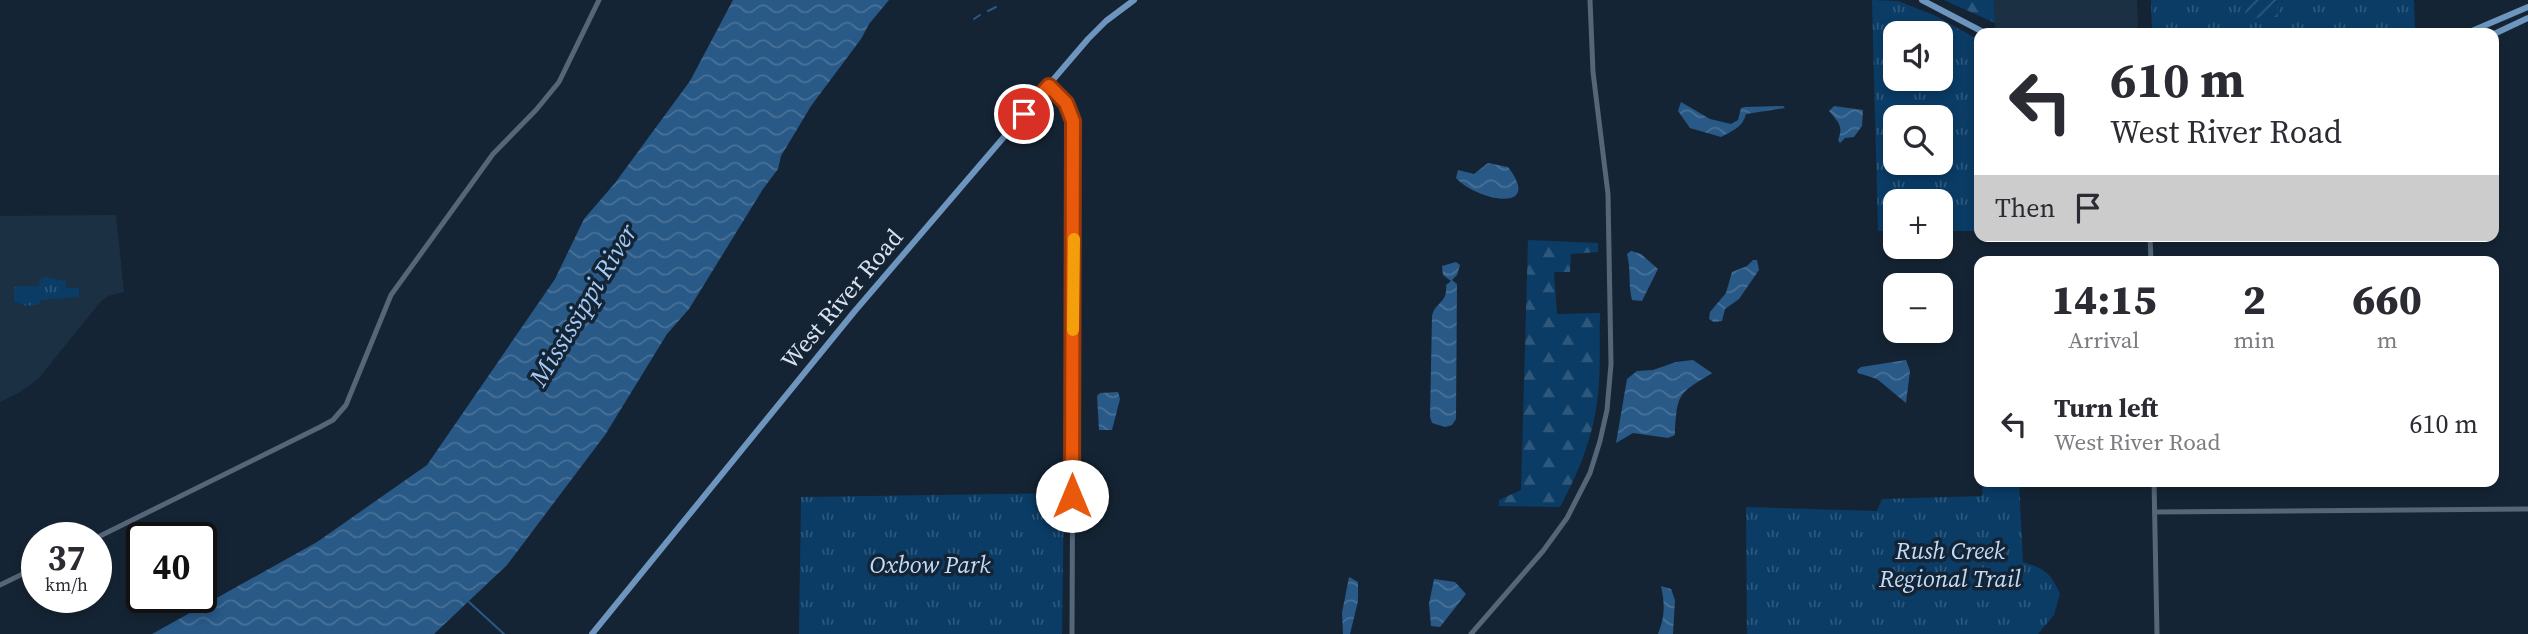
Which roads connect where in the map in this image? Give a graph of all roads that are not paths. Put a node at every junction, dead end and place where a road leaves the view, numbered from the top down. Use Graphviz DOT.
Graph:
graph roads {
  1 [pos="599,0"];
  2 [pos="1134,0"];
  3 [pos="1590,0"];
  4 [pos="1922,0"];
  5 [pos="2528,7"];
  6 [pos="2528,18"];
  7 [pos="1974,26"];
  8 [pos="1977,28"];
  9 [pos="1979,28"];
  10 [pos="2479,28"];
  11 [pos="2499,32"];
  12 [pos="1049,86"];
  13 [pos="2154,487"];
  14 [pos="2528,509"];
  15 [pos="2155,512"];
  16 [pos="112,530"];
  17 [pos="21,575"];
  18 [pos="0,585"];
  19 [pos="592,634"];
  20 [pos="1072,634"];
  21 [pos="1471,634"];
  22 [pos="2157,634"];
  1 -- 16 [label="street"];
  2 -- 12 [label="main road, West River Road"];
  3 -- 21 [label="street"];
  4 -- 7 [label="main road"];
  5 -- 10 [label="main road"];
  6 -- 11 [label="main road"];
  7 -- 8 [label="main road"];
  7 -- 9 [label="main road"];
  12 -- 19 [label="main road, West River Road"];
  12 -- 20 [label="street"];
  13 -- 15 [label="street"];
  14 -- 15 [label="street"];
  15 -- 22 [label="street"];
  17 -- 18 [label="street"];
}
